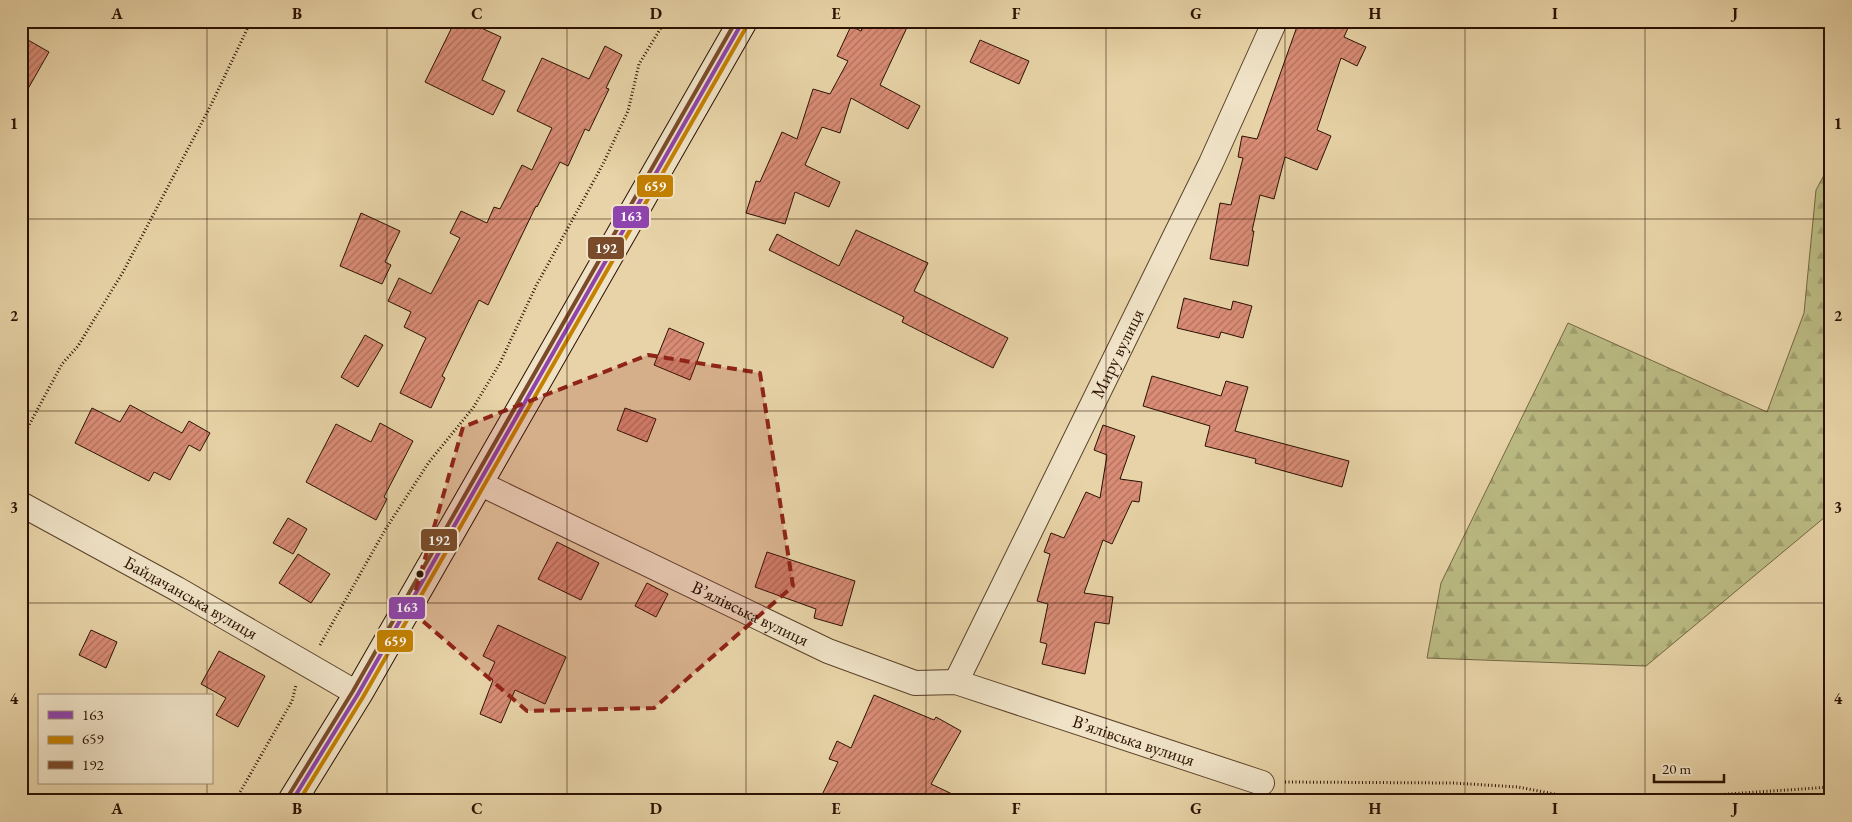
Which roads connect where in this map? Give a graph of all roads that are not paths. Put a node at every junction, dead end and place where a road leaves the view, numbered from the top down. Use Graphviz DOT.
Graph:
graph roads {
  1 [pos="742,21"];
  2 [pos="1275,21"];
  3 [pos="479,483"];
  4 [pos="21,504"];
  5 [pos="956,682"];
  6 [pos="358,694"];
  7 [pos="1262,782"];
  8 [pos="292,801"];
  1 -- 3 [label="street"];
  2 -- 5 [label="street, Миру вулиця"];
  3 -- 5 [label="street, В’ялівська вулиця"];
  3 -- 6 [label="street"];
  4 -- 6 [label="street, Байдачанська вулиця"];
  5 -- 7 [label="street, В’ялівська вулиця"];
  6 -- 8 [label="street"];
}
